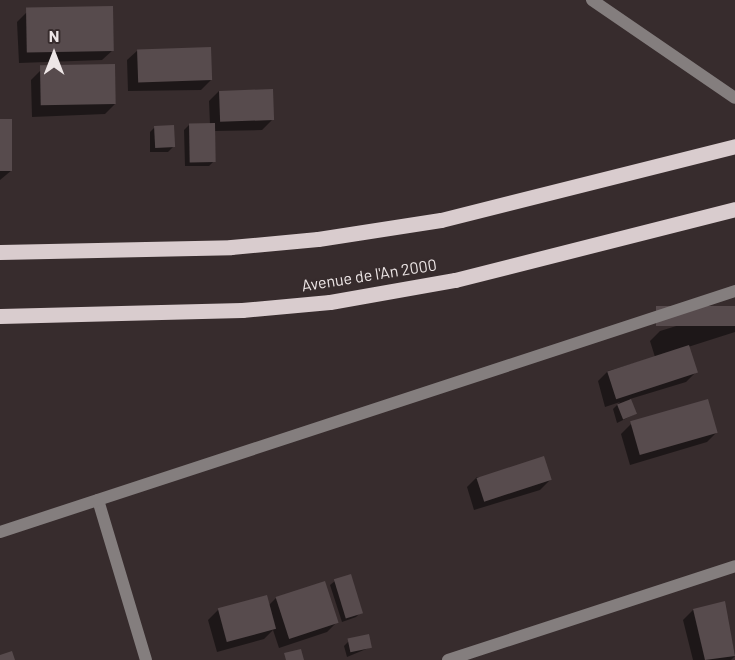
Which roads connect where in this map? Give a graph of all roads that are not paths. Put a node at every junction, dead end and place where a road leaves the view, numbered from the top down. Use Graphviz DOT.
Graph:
graph roads {
  1 [pos="592,0"];
  2 [pos="735,98"];
  3 [pos="735,146"];
  4 [pos="735,208"];
  5 [pos="0,252"];
  6 [pos="735,291"];
  7 [pos="0,316"];
  8 [pos="98,500"];
  9 [pos="0,532"];
  10 [pos="735,566"];
  11 [pos="146,660"];
  12 [pos="448,660"];
  1 -- 2 [label="street"];
  3 -- 5 [label="main road"];
  4 -- 7 [label="main road, Avenue de l'An 2000"];
  6 -- 8 [label="street"];
  8 -- 9 [label="street"];
  8 -- 11 [label="street"];
  10 -- 12 [label="street"];
}
